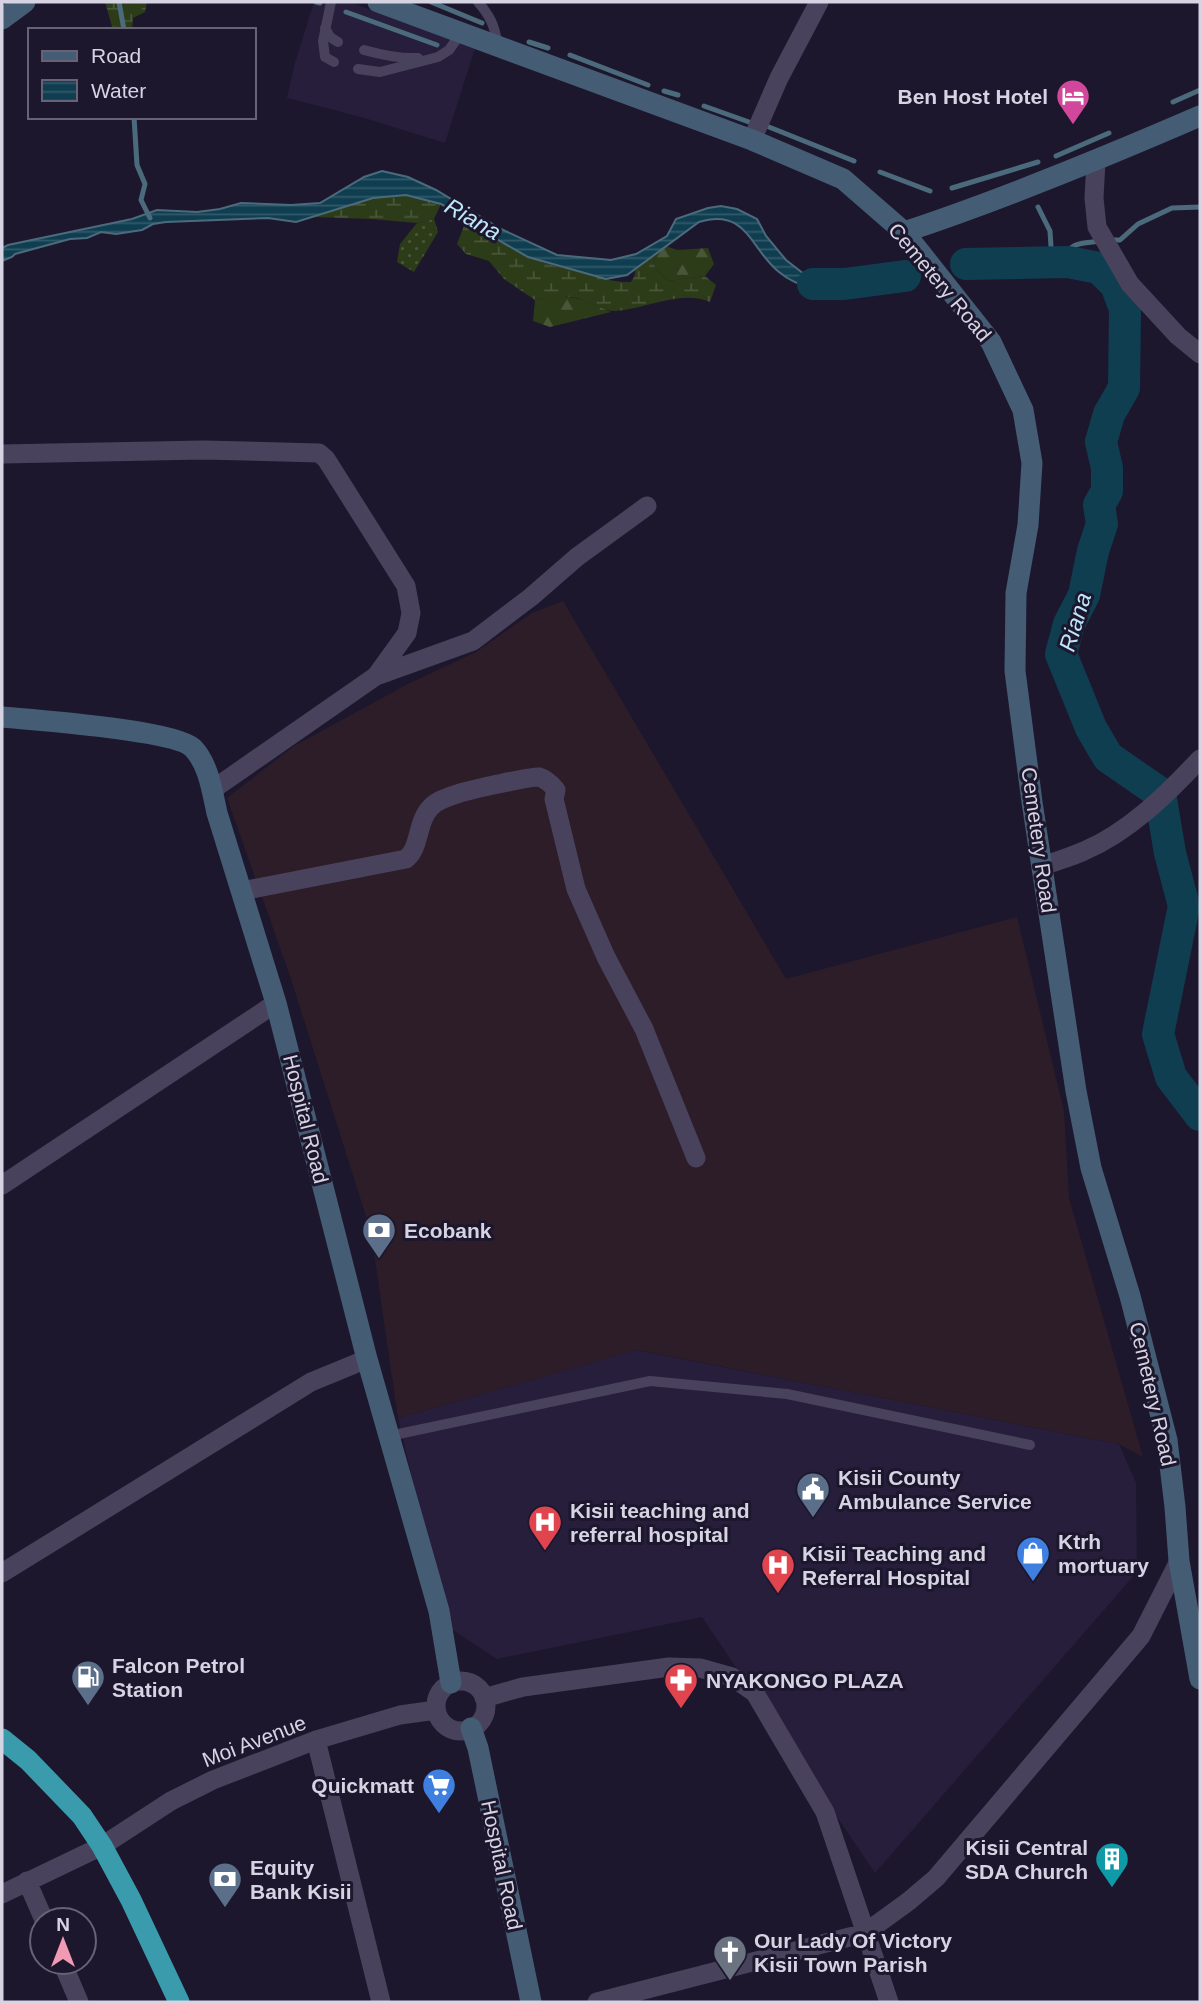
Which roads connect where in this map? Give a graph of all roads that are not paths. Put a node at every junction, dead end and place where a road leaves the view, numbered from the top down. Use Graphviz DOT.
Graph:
graph roads {
  1 [pos="25,2"];
  2 [pos="331,2"];
  3 [pos="378,2"];
  4 [pos="478,2"];
  5 [pos="819,2"];
  6 [pos="416,9"];
  7 [pos="2,19"];
  8 [pos="325,28"];
  9 [pos="461,33"];
  10 [pos="338,42"];
  11 [pos="498,47"];
  12 [pos="363,50"];
  13 [pos="438,57"];
  14 [pos="334,62"];
  15 [pos="358,69"];
  16 [pos="1200,116"];
  17 [pos="752,140"];
  18 [pos="1096,161"];
  19 [pos="904,232"];
  20 [pos="1200,354"];
  21 [pos="2,454"];
  22 [pos="647,506"];
  23 [pos="376,676"];
  24 [pos="2,717"];
  25 [pos="1200,759"];
  26 [pos="212,790"];
  27 [pos="1043,866"];
  28 [pos="242,891"];
  29 [pos="276,1003"];
  30 [pos="696,1158"];
  31 [pos="2,1185"];
  32 [pos="367,1359"];
  33 [pos="389,1436"];
  34 [pos="1030,1445"];
  35 [pos="1179,1561"];
  36 [pos="2,1573"];
  37 [pos="1200,1679"];
  38 [pos="451,1684"];
  39 [pos="484,1698"];
  40 [pos="436,1710"];
  41 [pos="471,1728"];
  42 [pos="2,1739"];
  43 [pos="316,1740"];
  44 [pos="102,1846"];
  45 [pos="27,1881"];
  46 [pos="2,1894"];
  47 [pos="38,1906"];
  48 [pos="865,1933"];
  49 [pos="68,1976"];
  50 [pos="79,2002"];
  51 [pos="179,2002"];
  52 [pos="381,2002"];
  53 [pos="531,2002"];
  54 [pos="597,2002"];
  55 [pos="888,2002"];
  1 -- 7 [label="street"];
  2 -- 8 [label="lane"];
  3 -- 6 [label="street, Cemetery Road"];
  4 -- 11 [label="lane"];
  5 -- 17 [label="street"];
  6 -- 9 [label="street, Cemetery Road"];
  8 -- 10 [label="lane"];
  8 -- 14 [label="lane"];
  9 -- 11 [label="street, Cemetery Road"];
  9 -- 13 [label="lane"];
  11 -- 17 [label="street, Cemetery Road"];
  12 -- 13 [label="lane"];
  13 -- 15 [label="lane"];
  16 -- 18 [label="street"];
  17 -- 19 [label="street, Cemetery Road"];
  18 -- 19 [label="street"];
  18 -- 20 [label="street"];
  19 -- 27 [label="street, Cemetery Road"];
  21 -- 23 [label="street"];
  22 -- 23 [label="street"];
  23 -- 26 [label="street"];
  24 -- 26 [label="street, Hospital Road"];
  25 -- 27 [label="street"];
  26 -- 28 [label="street, Hospital Road"];
  27 -- 35 [label="street, Cemetery Road"];
  28 -- 29 [label="street, Hospital Road"];
  28 -- 30 [label="street"];
  29 -- 31 [label="street"];
  29 -- 32 [label="street, Hospital Road"];
  32 -- 33 [label="street, Hospital Road"];
  32 -- 36 [label="street"];
  33 -- 34 [label="lane"];
  33 -- 38 [label="street, Hospital Road"];
  35 -- 37 [label="street, Cemetery Road"];
  35 -- 48 [label="street"];
  38 -- 39 [label="street"];
  38 -- 40 [label="street"];
  39 -- 41 [label="street"];
  39 -- 48 [label="street"];
  40 -- 41 [label="street"];
  40 -- 43 [label="street, Moi Avenue"];
  41 -- 53 [label="street, Hospital Road"];
  42 -- 44 [label="highway"];
  43 -- 44 [label="street, Moi Avenue"];
  43 -- 52 [label="street"];
  44 -- 45 [label="street, Moi Avenue"];
  44 -- 51 [label="highway"];
  45 -- 46 [label="street, Moi Avenue"];
  45 -- 47 [label="street"];
  48 -- 54 [label="street"];
  48 -- 55 [label="street"];
  49 -- 50 [label="street"];
}
